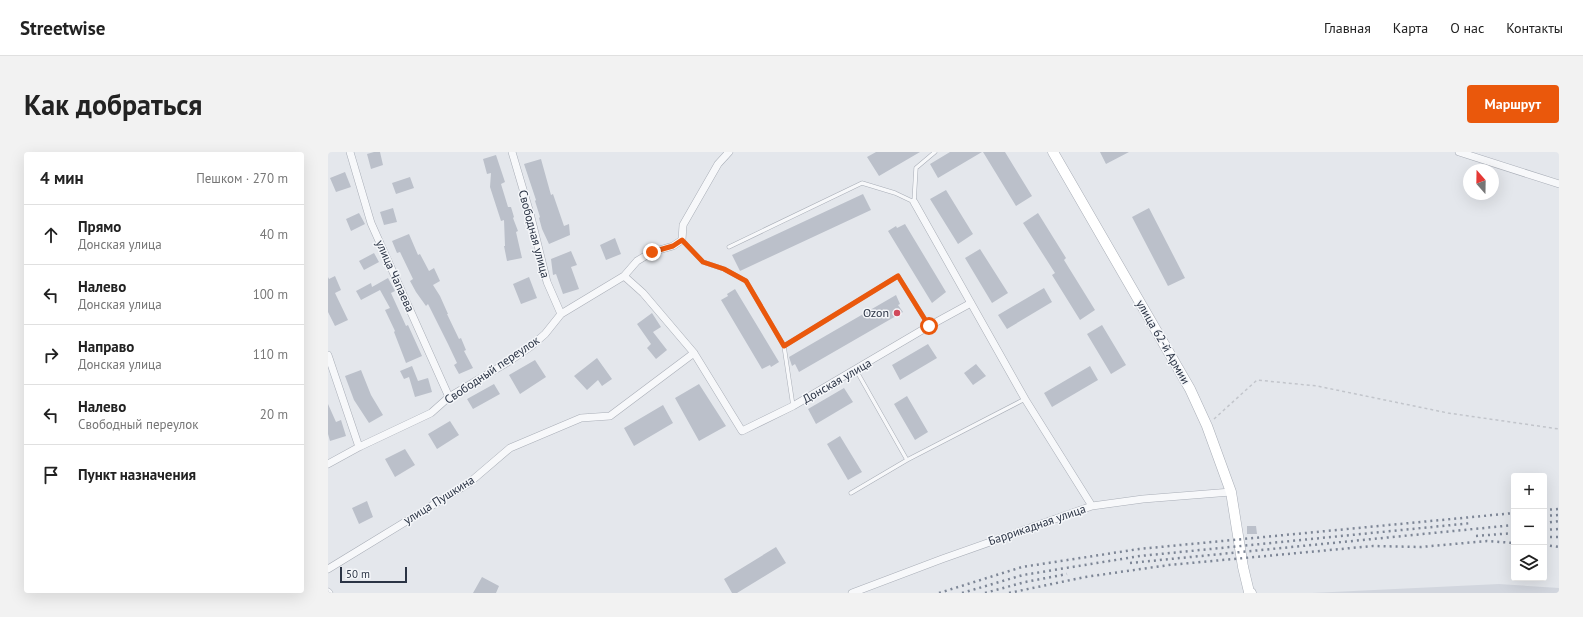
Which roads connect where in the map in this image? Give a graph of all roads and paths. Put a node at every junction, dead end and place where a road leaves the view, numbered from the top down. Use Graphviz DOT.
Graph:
graph roads {
  1 [pos="350,152"];
  2 [pos="512,152"];
  3 [pos="729,152"];
  4 [pos="935,152"];
  5 [pos="1053,152"];
  6 [pos="1459,152"];
  7 [pos="1559,184"];
  8 [pos="914,202"];
  9 [pos="682,240"];
  10 [pos="729,247"];
  11 [pos="624,276"];
  12 [pos="970,303"];
  13 [pos="561,314"];
  14 [pos="929,326"];
  15 [pos="784,346"];
  16 [pos="694,353"];
  17 [pos="328,355"];
  18 [pos="856,370"];
  19 [pos="449,397"];
  20 [pos="1025,399"];
  21 [pos="793,406"];
  22 [pos="1207,426"];
  23 [pos="1559,429"];
  24 [pos="359,447"];
  25 [pos="907,460"];
  26 [pos="328,464"];
  27 [pos="1231,492"];
  28 [pos="852,493"];
  29 [pos="1092,506"];
  30 [pos="328,569"];
  31 [pos="852,593"];
  32 [pos="1251,593"];
  1 -- 19 [label="street, улица Чапаева"];
  2 -- 13 [label="street, Свободная улица"];
  3 -- 9 [label="street"];
  4 -- 8 [label="lane"];
  5 -- 22 [label="street, улица 62-й Армии"];
  6 -- 7 [label="street"];
  8 -- 10 [label="lane"];
  8 -- 12 [label="street"];
  9 -- 11 [label="street, Свободный переулок"];
  9 -- 15 [label="lane"];
  11 -- 13 [label="street, Свободный переулок"];
  11 -- 16 [label="street"];
  12 -- 14 [label="street, Донская улица"];
  12 -- 20 [label="street"];
  13 -- 19 [label="street, Свободный переулок"];
  14 -- 15 [label="lane"];
  14 -- 18 [label="street, Донская улица"];
  15 -- 21 [label="lane"];
  16 -- 21 [label="street, Донская улица"];
  16 -- 30 [label="street, улица Пушкина"];
  17 -- 24 [label="street"];
  18 -- 21 [label="street, Донская улица"];
  18 -- 25 [label="lane"];
  19 -- 24 [label="street, Свободный переулок"];
  20 -- 25 [label="lane"];
  20 -- 29 [label="street"];
  22 -- 23 [label="path"];
  22 -- 27 [label="street, улица 62-й Армии"];
  24 -- 26 [label="street, Свободный переулок"];
  25 -- 28 [label="lane"];
  27 -- 29 [label="street, Баррикадная улица"];
  27 -- 32 [label="street, улица 62-й Армии"];
  29 -- 31 [label="street, Баррикадная улица"];
}
